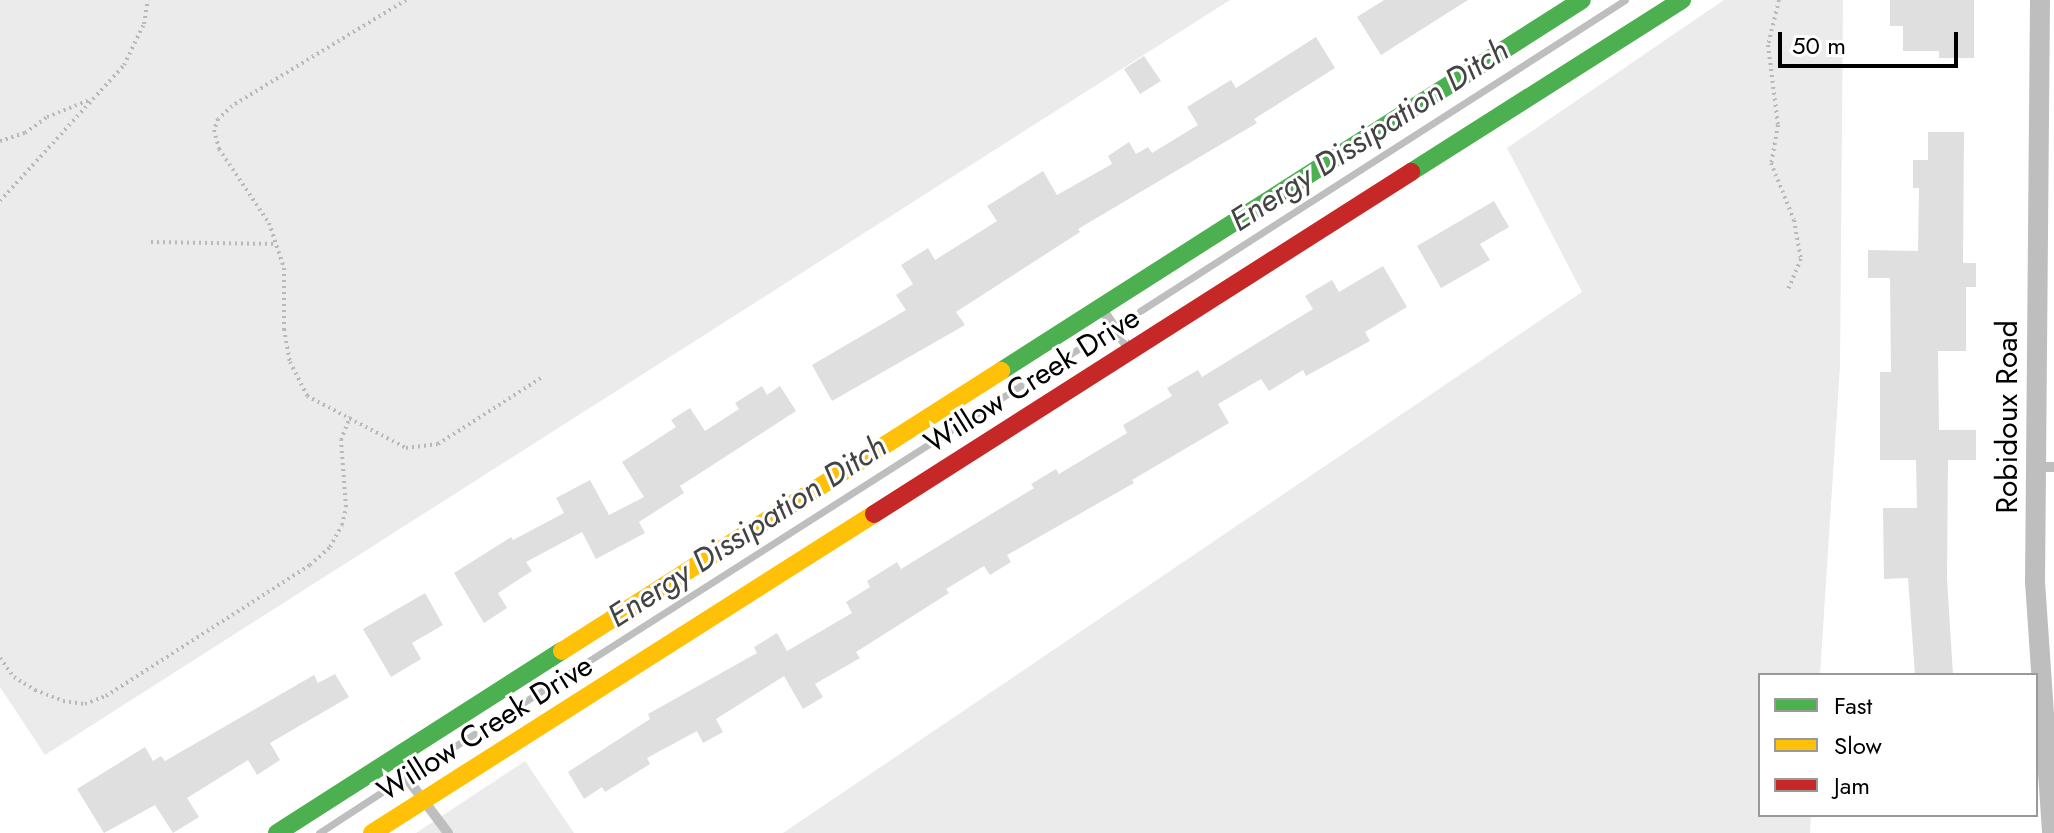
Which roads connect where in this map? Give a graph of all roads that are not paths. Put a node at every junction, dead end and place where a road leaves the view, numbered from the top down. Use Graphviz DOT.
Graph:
graph roads {
  1 [pos="1582,0"];
  2 [pos="1682,0"];
  3 [pos="2040,0"];
  4 [pos="1101,307"];
  5 [pos="1130,351"];
  6 [pos="2046,467"];
  7 [pos="392,760"];
  8 [pos="2050,777"];
  9 [pos="422,801"];
  10 [pos="277,833"];
  11 [pos="372,833"];
  12 [pos="448,833"];
  13 [pos="2052,833"];
  1 -- 4 [label="street, Willow Creek Drive"];
  2 -- 5 [label="street, Willow Creek Drive"];
  3 -- 6 [label="street, Robidoux Road"];
  4 -- 5 [label="lane"];
  4 -- 7 [label="street, Willow Creek Drive"];
  5 -- 9 [label="street, Willow Creek Drive"];
  6 -- 8 [label="street, Robidoux Road"];
  7 -- 9 [label="lane"];
  7 -- 10 [label="street, Willow Creek Drive"];
  8 -- 13 [label="street, Robidoux Road"];
  9 -- 11 [label="street, Willow Creek Drive"];
  9 -- 12 [label="lane"];
}
